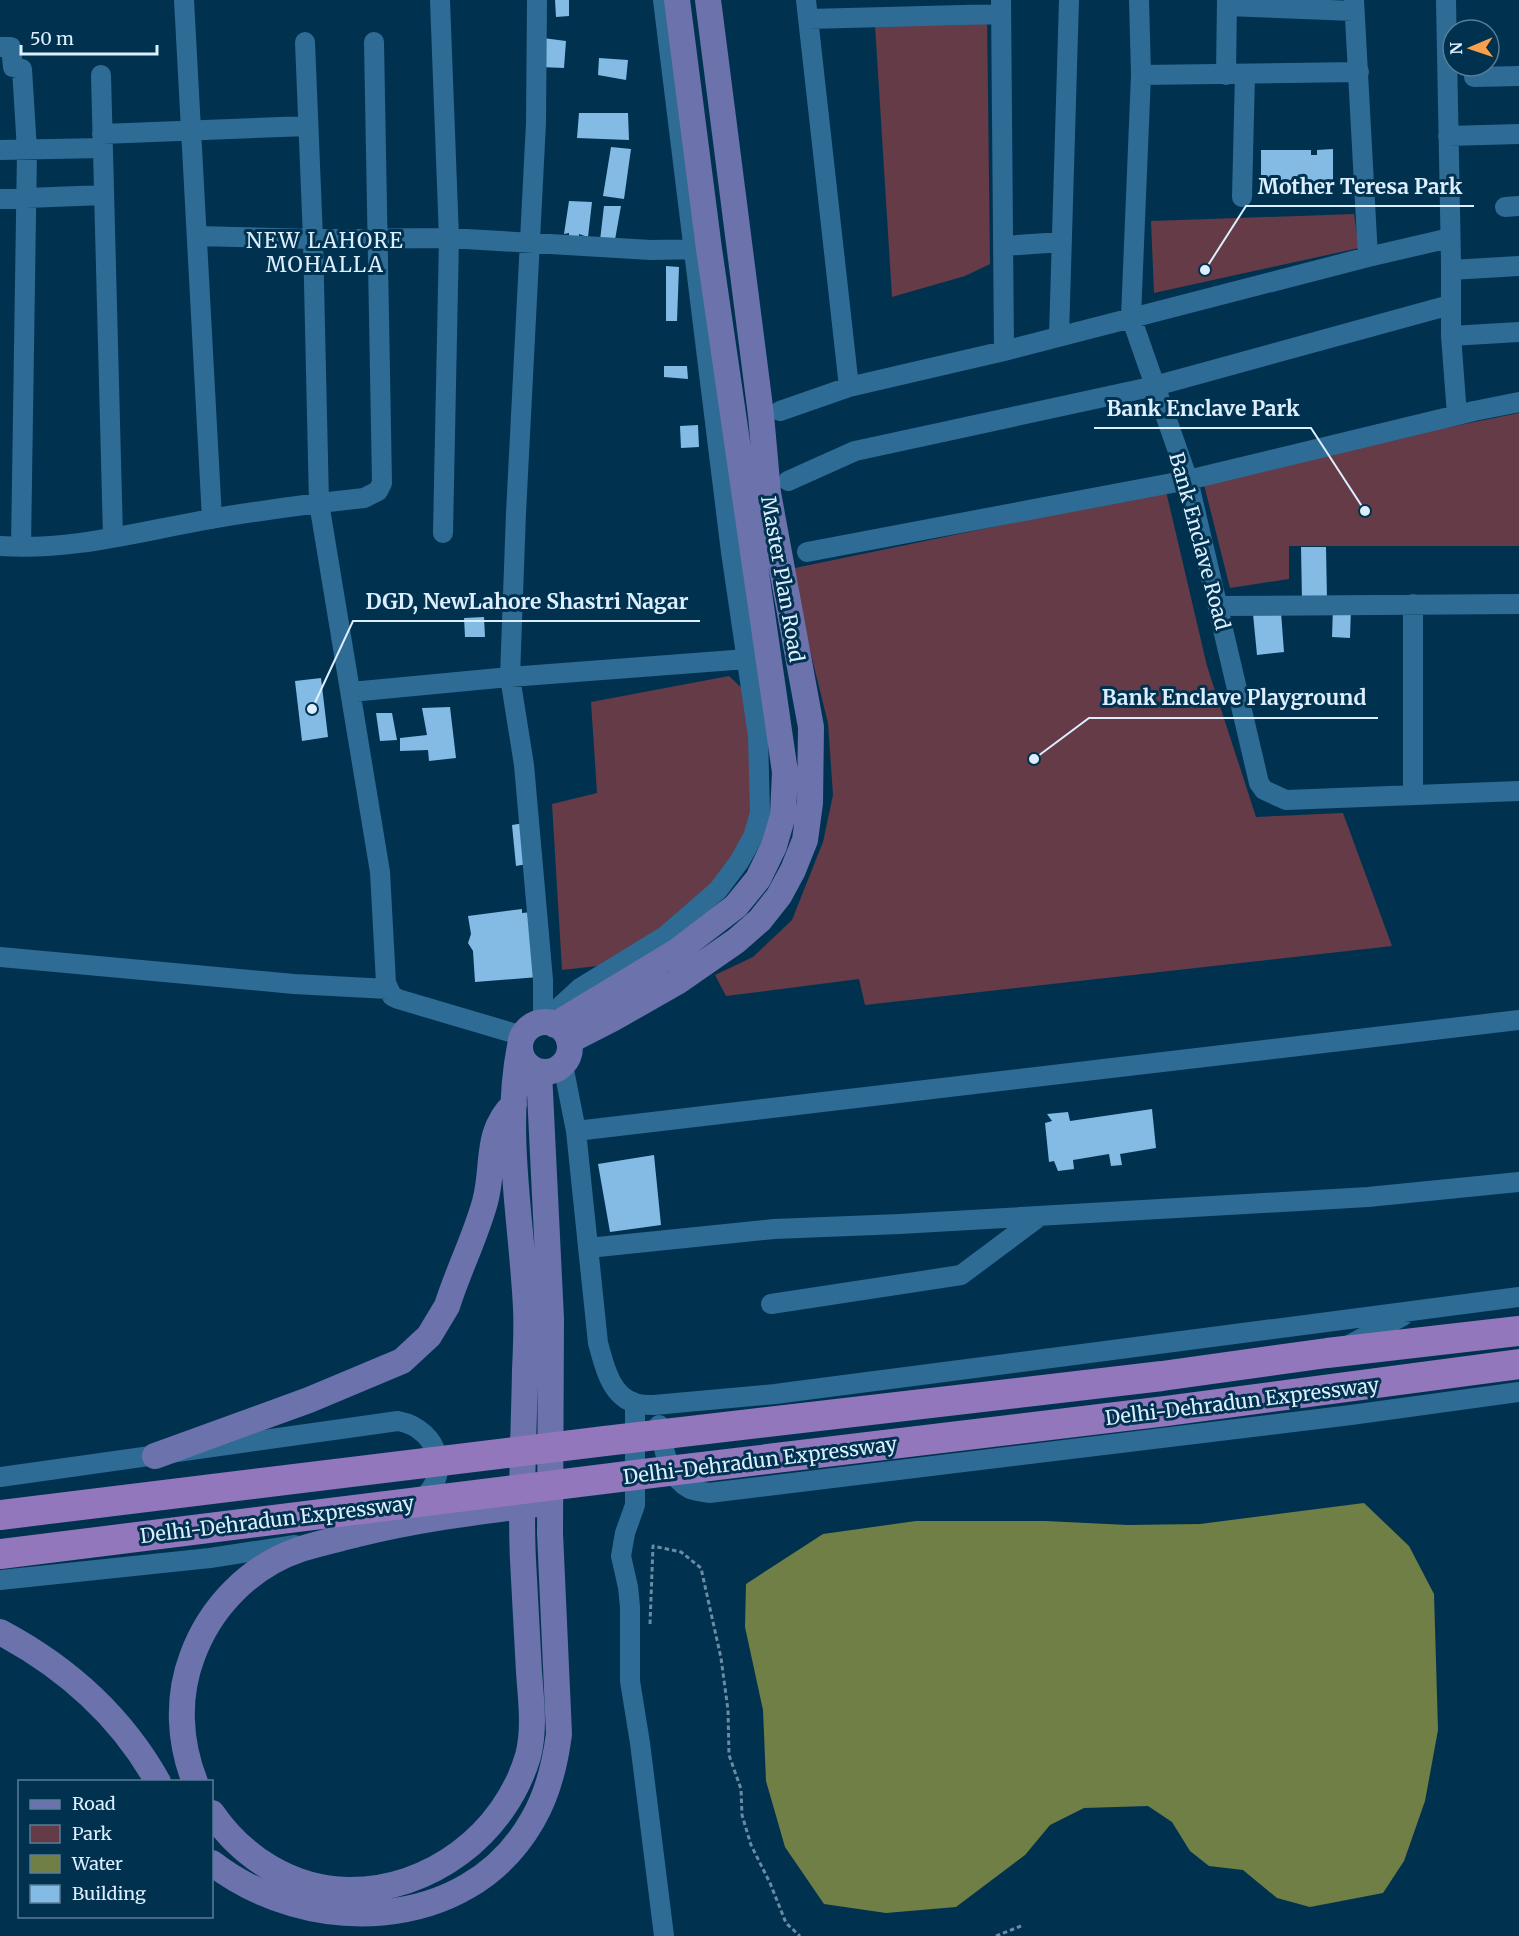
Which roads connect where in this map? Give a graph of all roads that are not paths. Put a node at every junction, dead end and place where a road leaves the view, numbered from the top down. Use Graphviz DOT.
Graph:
graph roads {
  1 [pos="184,0"];
  2 [pos="440,0"];
  3 [pos="537,0"];
  4 [pos="663,0"];
  5 [pos="677,0"];
  6 [pos="708,0"];
  7 [pos="1070,0"];
  8 [pos="1139,0"];
  9 [pos="1446,0"];
  10 [pos="1227,3"];
  11 [pos="1354,5"];
  12 [pos="1001,7"];
  13 [pos="807,10"];
  14 [pos="305,42"];
  15 [pos="374,42"];
  16 [pos="0,47"];
  17 [pos="1359,72"];
  18 [pos="1235,74"];
  19 [pos="101,75"];
  20 [pos="1141,75"];
  21 [pos="1501,76"];
  22 [pos="1519,76"];
  23 [pos="308,126"];
  24 [pos="191,131"];
  25 [pos="1519,134"];
  26 [pos="1448,136"];
  27 [pos="103,141"];
  28 [pos="0,150"];
  29 [pos="27,150"];
  30 [pos="104,195"];
  31 [pos="1242,197"];
  32 [pos="0,199"];
  33 [pos="26,199"];
  34 [pos="197,236"];
  35 [pos="1450,237"];
  36 [pos="378,238"];
  37 [pos="448,238"];
  38 [pos="313,239"];
  39 [pos="529,242"];
  40 [pos="1062,242"];
  41 [pos="1003,246"];
  42 [pos="701,249"];
  43 [pos="1368,257"];
  44 [pos="1519,266"];
  45 [pos="1451,270"];
  46 [pos="1450,305"];
  47 [pos="1131,317"];
  48 [pos="1519,332"];
  49 [pos="1059,336"];
  50 [pos="1451,336"];
  51 [pos="1004,351"];
  52 [pos="1155,386"];
  53 [pos="849,387"];
  54 [pos="1519,402"];
  55 [pos="780,411"];
  56 [pos="1457,416"];
  57 [pos="1188,480"];
  58 [pos="788,481"];
  59 [pos="319,503"];
  60 [pos="212,519"];
  61 [pos="443,532"];
  62 [pos="112,537"];
  63 [pos="0,546"];
  64 [pos="21,547"];
  65 [pos="807,552"];
  66 [pos="749,600"];
  67 [pos="1413,604"];
  68 [pos="1519,604"];
  69 [pos="1218,606"];
  70 [pos="747,659"];
  71 [pos="510,677"];
  72 [pos="351,692"];
  73 [pos="1519,792"];
  74 [pos="1413,795"];
  75 [pos="0,957"];
  76 [pos="388,989"];
  77 [pos="1519,1020"];
  78 [pos="545,1044"];
  79 [pos="514,1104"];
  80 [pos="576,1131"];
  81 [pos="1519,1182"];
  82 [pos="1040,1216"];
  83 [pos="588,1248"];
  84 [pos="1519,1297"];
  85 [pos="771,1304"];
  86 [pos="1412,1311"];
  87 [pos="1332,1320"];
  88 [pos="1519,1331"];
  89 [pos="1373,1332"];
  90 [pos="1412,1343"];
  91 [pos="1336,1352"];
  92 [pos="1519,1364"];
  93 [pos="1428,1390"];
  94 [pos="1519,1392"];
  95 [pos="1388,1396"];
  96 [pos="1346,1401"];
  97 [pos="645,1404"];
  98 [pos="155,1456"];
  99 [pos="652,1473"];
  100 [pos="0,1477"];
  101 [pos="0,1515"];
  102 [pos="0,1554"];
  103 [pos="0,1580"];
  104 [pos="0,1632"];
  105 [pos="158,1780"];
  106 [pos="194,1780"];
  107 [pos="213,1814"];
  108 [pos="213,1864"];
  109 [pos="664,1936"];
  1 -- 24 [label="street"];
  2 -- 37 [label="street"];
  3 -- 39 [label="street"];
  4 -- 42 [label="street"];
  5 -- 42 [label="main road"];
  6 -- 78 [label="main road, Master Plan Road"];
  7 -- 40 [label="street"];
  8 -- 20 [label="street, Bank Enclave Road"];
  9 -- 26 [label="street"];
  10 -- 11 [label="street"];
  10 -- 18 [label="street"];
  11 -- 17 [label="street"];
  12 -- 13 [label="street"];
  12 -- 41 [label="street"];
  13 -- 53 [label="street"];
  14 -- 23 [label="street"];
  15 -- 36 [label="street"];
  16 -- 29 [label="street"];
  17 -- 18 [label="street"];
  17 -- 43 [label="street"];
  18 -- 20 [label="street"];
  18 -- 31 [label="street"];
  19 -- 27 [label="street"];
  20 -- 47 [label="street, Bank Enclave Road"];
  21 -- 22 [label="street"];
  23 -- 24 [label="street"];
  23 -- 38 [label="street"];
  24 -- 27 [label="street"];
  24 -- 34 [label="street"];
  25 -- 26 [label="street"];
  26 -- 35 [label="street"];
  27 -- 29 [label="street"];
  27 -- 30 [label="street"];
  28 -- 29 [label="street"];
  29 -- 33 [label="street"];
  30 -- 33 [label="street"];
  30 -- 62 [label="street"];
  32 -- 33 [label="street"];
  33 -- 64 [label="street"];
  34 -- 38 [label="street"];
  34 -- 60 [label="street"];
  35 -- 43 [label="street"];
  35 -- 45 [label="street"];
  36 -- 37 [label="street"];
  36 -- 38 [label="street"];
  36 -- 59 [label="street"];
  37 -- 39 [label="street"];
  37 -- 61 [label="street"];
  38 -- 59 [label="street"];
  39 -- 42 [label="street"];
  39 -- 71 [label="street"];
  40 -- 41 [label="street"];
  40 -- 49 [label="street"];
  41 -- 51 [label="street"];
  42 -- 66 [label="main road"];
  43 -- 47 [label="street"];
  44 -- 45 [label="street"];
  45 -- 46 [label="street"];
  46 -- 50 [label="street"];
  46 -- 52 [label="street"];
  47 -- 49 [label="street"];
  47 -- 52 [label="street, Bank Enclave Road"];
  48 -- 50 [label="street"];
  49 -- 51 [label="street"];
  50 -- 56 [label="street"];
  51 -- 53 [label="street"];
  52 -- 57 [label="street, Bank Enclave Road"];
  52 -- 58 [label="street"];
  53 -- 55 [label="street"];
  54 -- 56 [label="street"];
  56 -- 57 [label="street"];
  57 -- 65 [label="street"];
  57 -- 69 [label="street, Bank Enclave Road"];
  59 -- 60 [label="street"];
  59 -- 72 [label="street"];
  60 -- 62 [label="street"];
  62 -- 64 [label="street"];
  63 -- 64 [label="street"];
  66 -- 70 [label="street"];
  66 -- 78 [label="main road"];
  67 -- 68 [label="street"];
  67 -- 69 [label="street"];
  67 -- 74 [label="street"];
  69 -- 74 [label="street, Bank Enclave Road"];
  70 -- 71 [label="street"];
  70 -- 78 [label="street"];
  71 -- 72 [label="street"];
  71 -- 78 [label="street"];
  72 -- 76 [label="street"];
  73 -- 74 [label="street, Bank Enclave Road"];
  75 -- 76 [label="street"];
  76 -- 78 [label="street"];
  77 -- 80 [label="street"];
  78 -- 79 [label="main road"];
  78 -- 80 [label="street"];
  78 -- 108 [label="main road"];
  79 -- 98 [label="main road"];
  79 -- 107 [label="main road"];
  80 -- 83 [label="street"];
  81 -- 82 [label="street"];
  82 -- 83 [label="street"];
  82 -- 85 [label="street"];
  83 -- 97 [label="street"];
  84 -- 86 [label="street"];
  86 -- 87 [label="street"];
  86 -- 89 [label="street"];
  87 -- 89 [label="street"];
  87 -- 97 [label="street"];
  88 -- 90 [label="highway, Delhi-Dehradun Expressway"];
  89 -- 90 [label="street"];
  89 -- 91 [label="street"];
  90 -- 91 [label="highway, Delhi-Dehradun Expressway"];
  91 -- 101 [label="highway, Delhi-Dehradun Expressway"];
  92 -- 93 [label="highway, Delhi-Dehradun Expressway"];
  93 -- 94 [label="street"];
  93 -- 95 [label="street"];
  93 -- 96 [label="highway, Delhi-Dehradun Expressway"];
  95 -- 96 [label="street"];
  95 -- 96 [label="street"];
  96 -- 97 [label="street"];
  96 -- 99 [label="highway, Delhi-Dehradun Expressway"];
  97 -- 109 [label="street"];
  98 -- 100 [label="street"];
  98 -- 103 [label="street"];
  99 -- 102 [label="highway, Delhi-Dehradun Expressway"];
  99 -- 106 [label="main road"];
  104 -- 105 [label="main road"];
}
